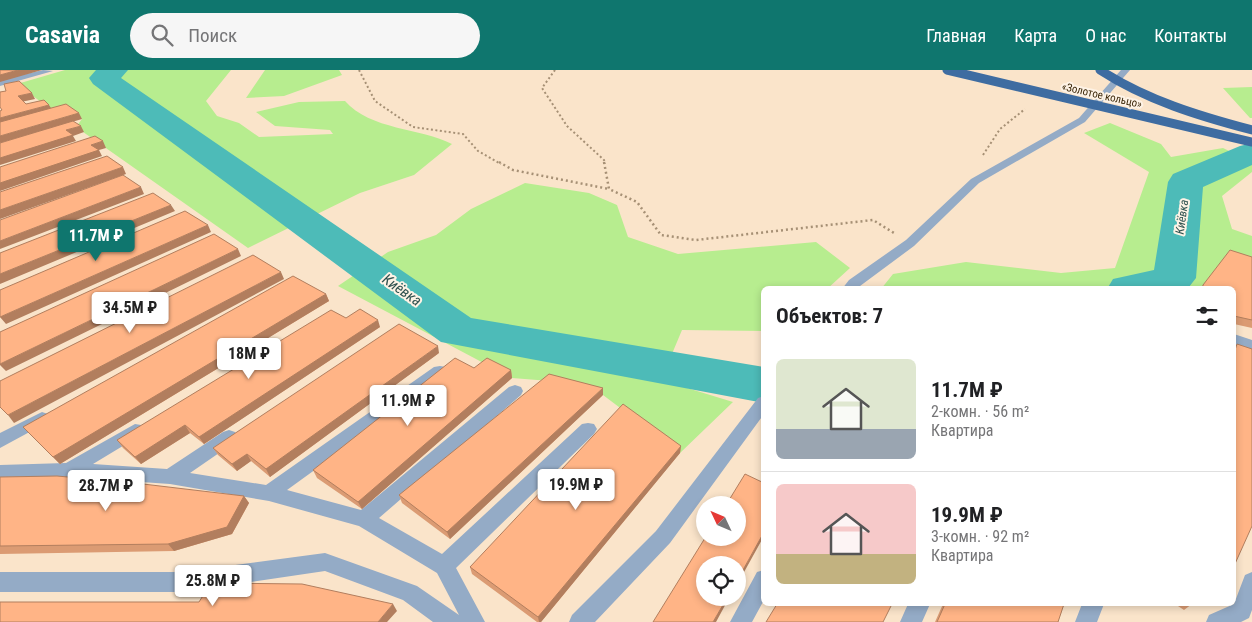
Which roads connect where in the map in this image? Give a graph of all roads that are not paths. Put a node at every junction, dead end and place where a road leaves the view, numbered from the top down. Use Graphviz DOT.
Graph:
graph roads {
  1 [pos="948,70"];
  2 [pos="1100,70"];
  3 [pos="1126,70"];
  4 [pos="48,71"];
  5 [pos="0,83"];
  6 [pos="1252,130"];
  7 [pos="1252,142"];
  8 [pos="852,286"];
  9 [pos="1236,340"];
  10 [pos="1252,345"];
  11 [pos="447,366"];
  12 [pos="515,391"];
  13 [pos="761,405"];
  14 [pos="51,413"];
  15 [pos="146,424"];
  16 [pos="244,428"];
  17 [pos="588,429"];
  18 [pos="0,441"];
  19 [pos="69,470"];
  20 [pos="0,472"];
  21 [pos="170,477"];
  22 [pos="269,493"];
  23 [pos="364,519"];
  24 [pos="444,566"];
  25 [pos="0,582"];
  26 [pos="1252,582"];
  27 [pos="761,585"];
  28 [pos="918,606"];
  29 [pos="1092,606"];
  30 [pos="451,622"];
  31 [pos="474,622"];
  32 [pos="580,622"];
  33 [pos="741,622"];
  34 [pos="911,622"];
  35 [pos="1086,622"];
  36 [pos="1216,622"];
  1 -- 7 [label="highway, «Золотое кольцо», bridge"];
  2 -- 6 [label="highway, «Золотое кольцо», bridge"];
  3 -- 8 [label="lane"];
  4 -- 5 [label="lane"];
  9 -- 10 [label="lane"];
  11 -- 22 [label="lane"];
  12 -- 23 [label="lane"];
  13 -- 32 [label="lane"];
  14 -- 18 [label="lane"];
  15 -- 19 [label="lane"];
  16 -- 21 [label="lane"];
  17 -- 24 [label="lane"];
  19 -- 20 [label="lane"];
  19 -- 21 [label="lane"];
  21 -- 22 [label="lane"];
  22 -- 23 [label="lane"];
  23 -- 24 [label="lane"];
  24 -- 31 [label="lane"];
  25 -- 30 [label="lane"];
  26 -- 36 [label="lane"];
  27 -- 33 [label="lane"];
  28 -- 34 [label="lane"];
  29 -- 35 [label="lane"];
}
